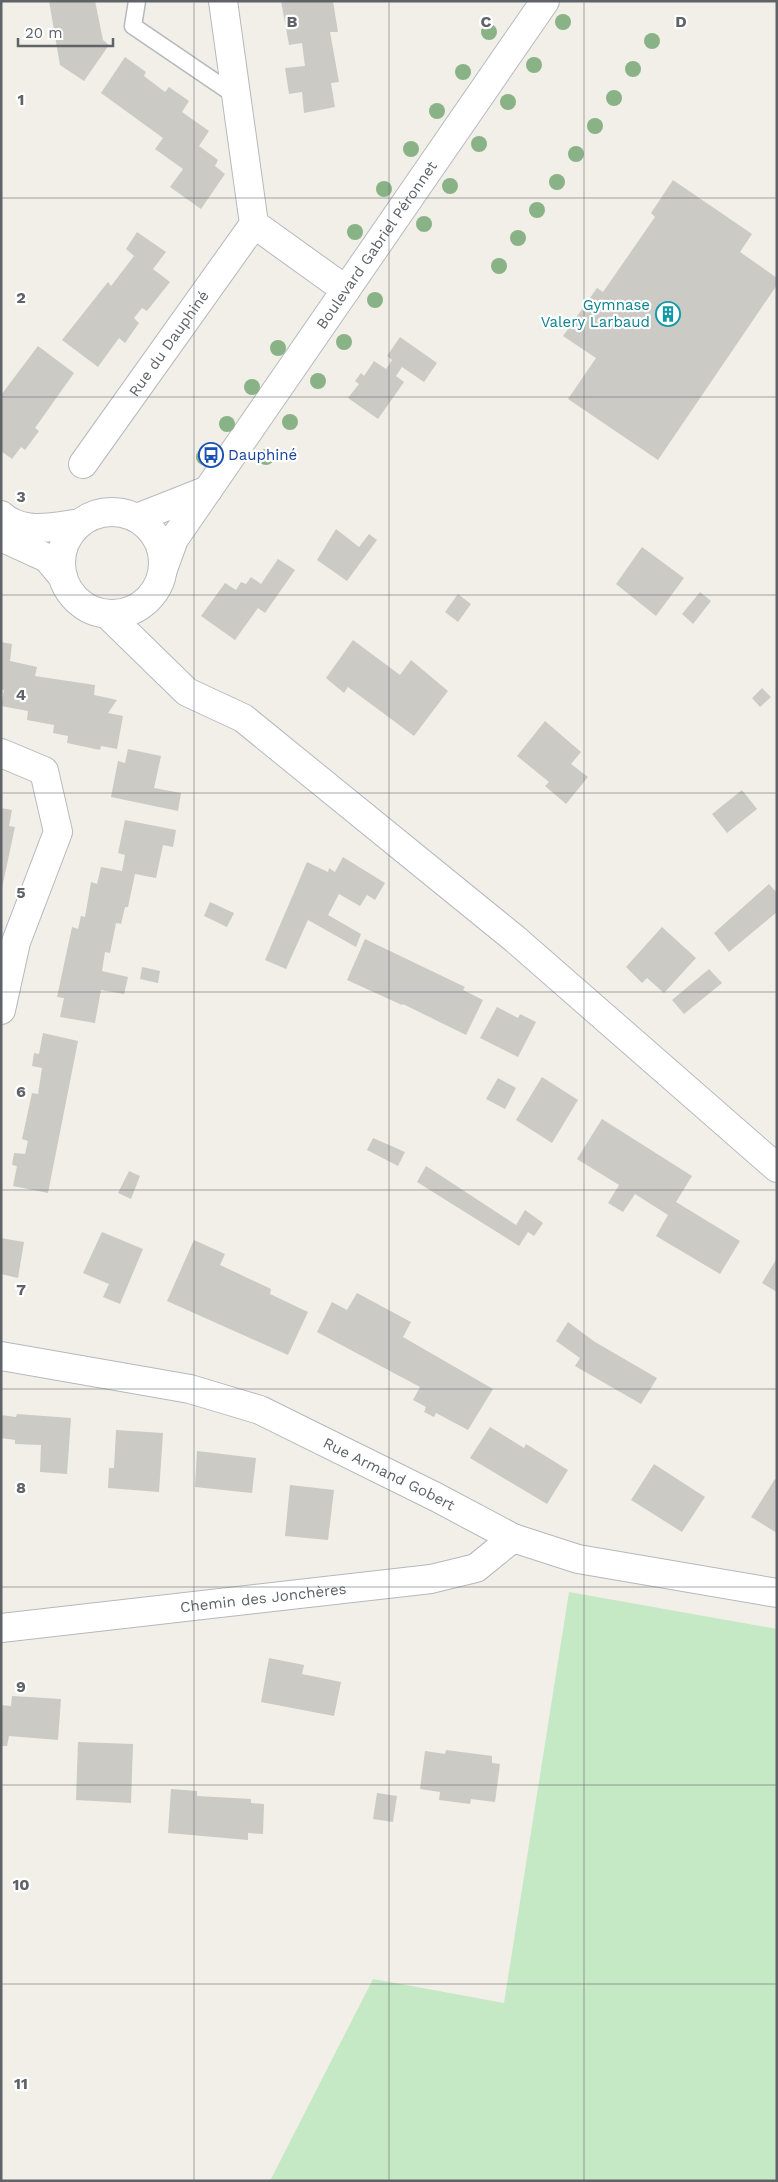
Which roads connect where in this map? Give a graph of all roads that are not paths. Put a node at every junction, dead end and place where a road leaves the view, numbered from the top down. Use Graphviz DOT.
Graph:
graph roads {
  1 [pos="137,1"];
  2 [pos="223,1"];
  3 [pos="545,1"];
  4 [pos="236,96"];
  5 [pos="254,224"];
  6 [pos="346,290"];
  7 [pos="83,464"];
  8 [pos="208,490"];
  9 [pos="1,515"];
  10 [pos="137,518"];
  11 [pos="80,523"];
  12 [pos="1,537"];
  13 [pos="163,569"];
  14 [pos="63,577"];
  15 [pos="107,614"];
  16 [pos="1,753"];
  17 [pos="1,1010"];
  18 [pos="777,1168"];
  19 [pos="1,1356"];
  20 [pos="513,1538"];
  21 [pos="777,1593"];
  22 [pos="1,1628"];
  1 -- 4 [label="lane"];
  2 -- 4 [label="street"];
  3 -- 6 [label="street, Boulevard Gabriel Péronnet"];
  4 -- 5 [label="street"];
  5 -- 6 [label="street"];
  5 -- 7 [label="street, Rue du Dauphiné"];
  6 -- 8 [label="street, Boulevard Gabriel Péronnet"];
  8 -- 10 [label="street"];
  8 -- 13 [label="street, Boulevard Gabriel Péronnet"];
  9 -- 11 [label="street"];
  10 -- 11 [label="street"];
  10 -- 13 [label="street"];
  11 -- 14 [label="street"];
  12 -- 14 [label="street"];
  13 -- 15 [label="street"];
  14 -- 15 [label="street"];
  15 -- 18 [label="street"];
  16 -- 17 [label="street"];
  19 -- 20 [label="street, Rue Armand Gobert"];
  20 -- 21 [label="street, Rue Armand Gobert"];
  20 -- 22 [label="street, Chemin des Jonchères"];
}
